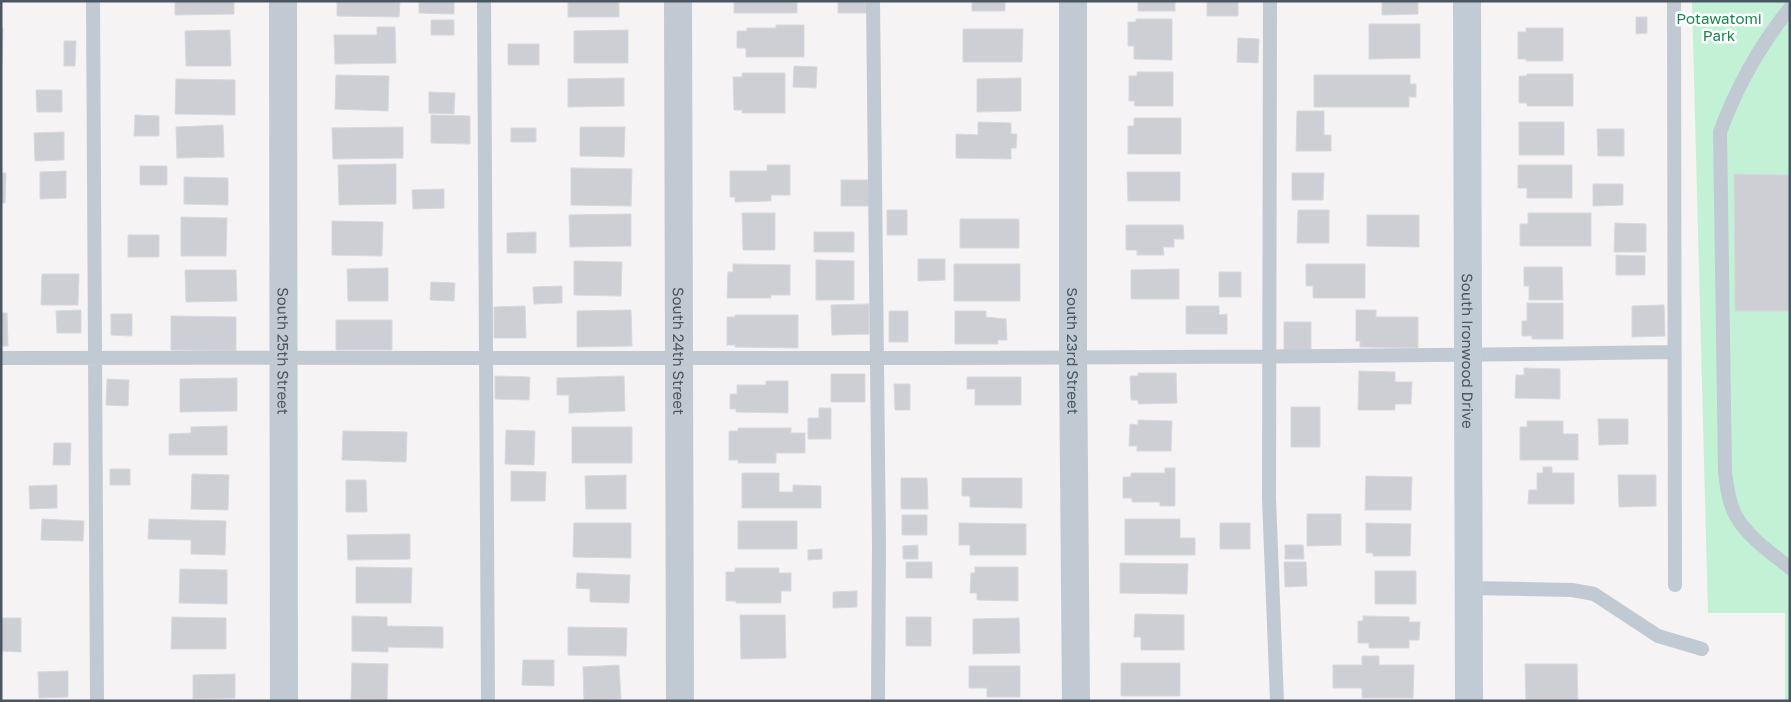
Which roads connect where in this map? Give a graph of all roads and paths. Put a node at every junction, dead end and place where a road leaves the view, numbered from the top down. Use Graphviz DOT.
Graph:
graph roads {
  1 [pos="93,1"];
  2 [pos="283,1"];
  3 [pos="484,1"];
  4 [pos="678,1"];
  5 [pos="873,1"];
  6 [pos="1073,1"];
  7 [pos="1270,1"];
  8 [pos="1467,1"];
  9 [pos="1674,1"];
  10 [pos="1790,8"];
  11 [pos="1674,352"];
  12 [pos="1468,355"];
  13 [pos="285,356"];
  14 [pos="1073,356"];
  15 [pos="1270,356"];
  16 [pos="1,358"];
  17 [pos="95,358"];
  18 [pos="486,358"];
  19 [pos="679,358"];
  20 [pos="877,359"];
  21 [pos="1790,568"];
  22 [pos="1675,585"];
  23 [pos="1469,588"];
  24 [pos="1702,648"];
  25 [pos="97,701"];
  26 [pos="284,701"];
  27 [pos="488,701"];
  28 [pos="680,701"];
  29 [pos="878,701"];
  30 [pos="1076,701"];
  31 [pos="1277,701"];
  32 [pos="1469,701"];
  1 -- 17 [label="lane"];
  2 -- 13 [label="street, South 25th Street"];
  3 -- 18 [label="lane"];
  4 -- 19 [label="street, South 24th Street"];
  5 -- 20 [label="lane"];
  6 -- 14 [label="street, South 23rd Street"];
  7 -- 15 [label="lane"];
  8 -- 12 [label="main road, South Ironwood Drive"];
  9 -- 11 [label="lane"];
  10 -- 21 [label="lane"];
  11 -- 12 [label="lane"];
  11 -- 22 [label="lane"];
  12 -- 15 [label="lane"];
  12 -- 23 [label="main road, South Ironwood Drive"];
  13 -- 17 [label="lane"];
  13 -- 18 [label="lane"];
  13 -- 26 [label="street, South 25th Street"];
  14 -- 15 [label="lane"];
  14 -- 20 [label="lane"];
  14 -- 30 [label="street, South 23rd Street"];
  15 -- 31 [label="lane"];
  16 -- 17 [label="lane"];
  17 -- 25 [label="lane"];
  18 -- 19 [label="lane"];
  18 -- 27 [label="lane"];
  19 -- 20 [label="lane"];
  19 -- 28 [label="street, South 24th Street"];
  20 -- 29 [label="lane"];
  23 -- 24 [label="lane"];
  23 -- 32 [label="main road, South Ironwood Drive"];
}
